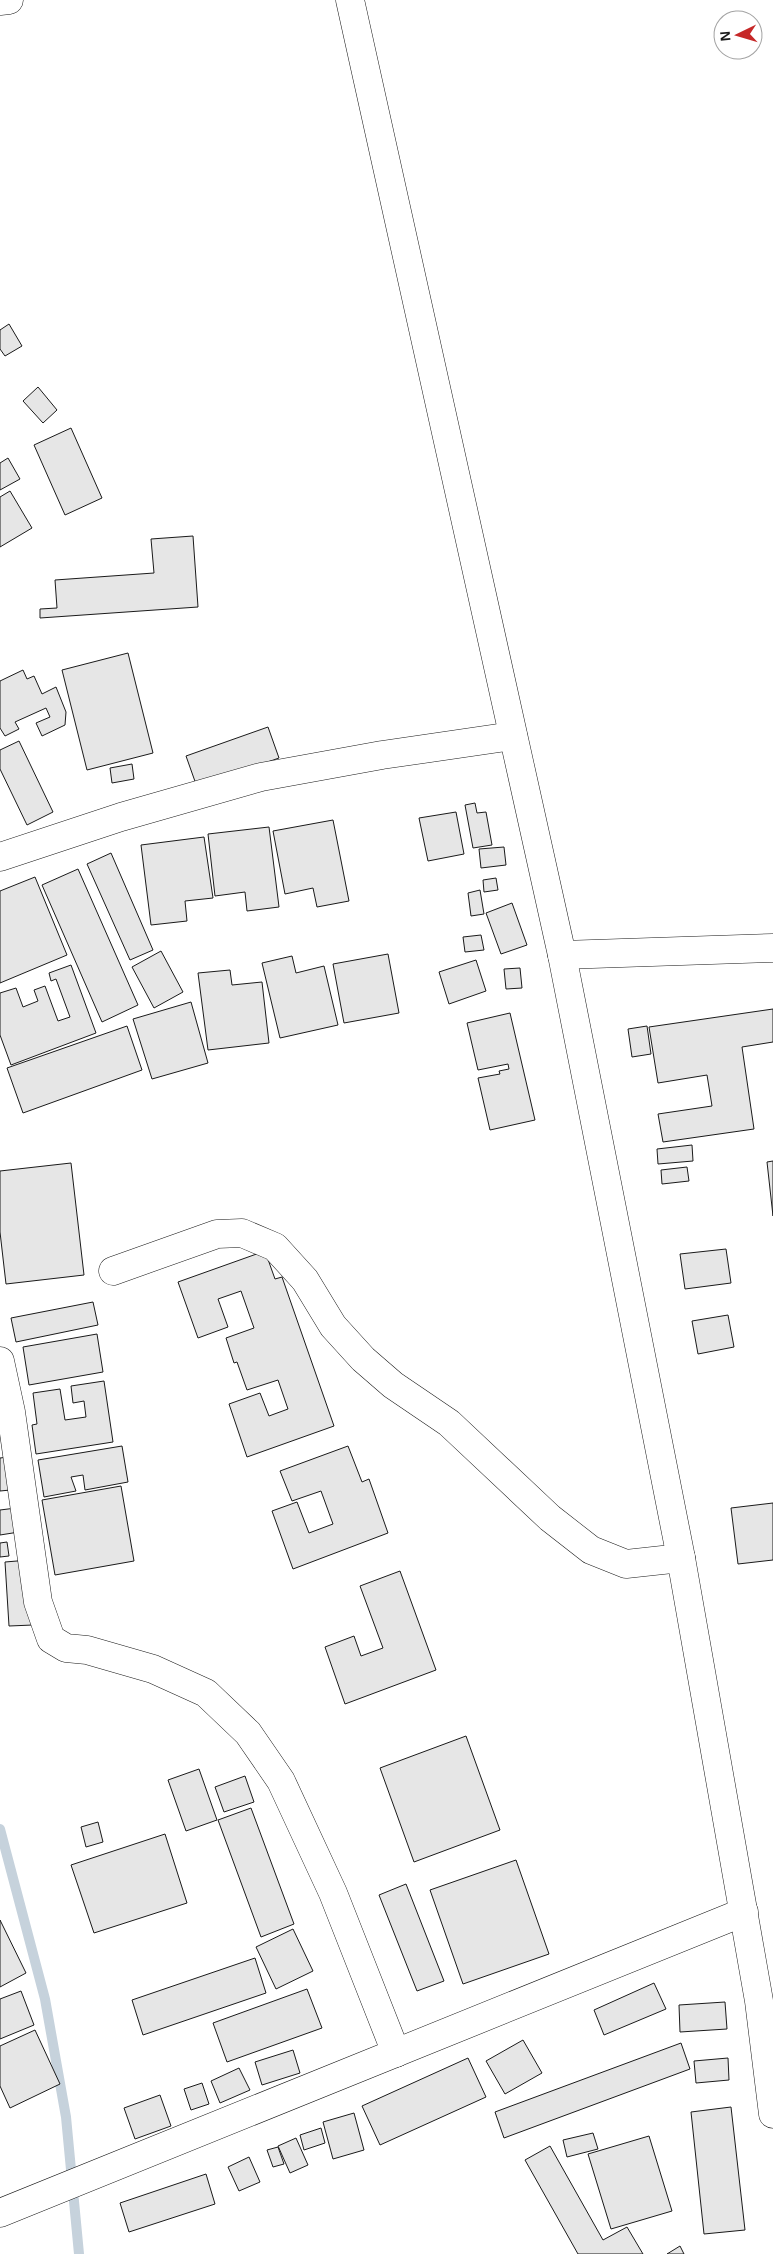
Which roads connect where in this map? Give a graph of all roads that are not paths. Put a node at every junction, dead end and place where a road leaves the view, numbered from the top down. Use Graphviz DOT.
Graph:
graph roads {
  1 [pos="9,0"];
  2 [pos="350,0"];
  3 [pos="0,1"];
  4 [pos="513,736"];
  5 [pos="0,857"];
  6 [pos="773,948"];
  7 [pos="562,955"];
  8 [pos="113,1272"];
  9 [pos="0,1361"];
  10 [pos="681,1558"];
  11 [pos="744,1912"];
  12 [pos="766,1999"];
  13 [pos="769,2042"];
  14 [pos="396,2053"];
  15 [pos="773,2114"];
  16 [pos="4,2204"];
  1 -- 3 [label="street"];
  2 -- 4 [label="street"];
  4 -- 5 [label="street"];
  4 -- 7 [label="street"];
  6 -- 7 [label="street"];
  7 -- 10 [label="street"];
  8 -- 10 [label="street"];
  9 -- 14 [label="street"];
  10 -- 11 [label="street"];
  11 -- 12 [label="street"];
  11 -- 14 [label="street"];
  12 -- 13 [label="street"];
  13 -- 15 [label="street"];
  14 -- 16 [label="street"];
}
